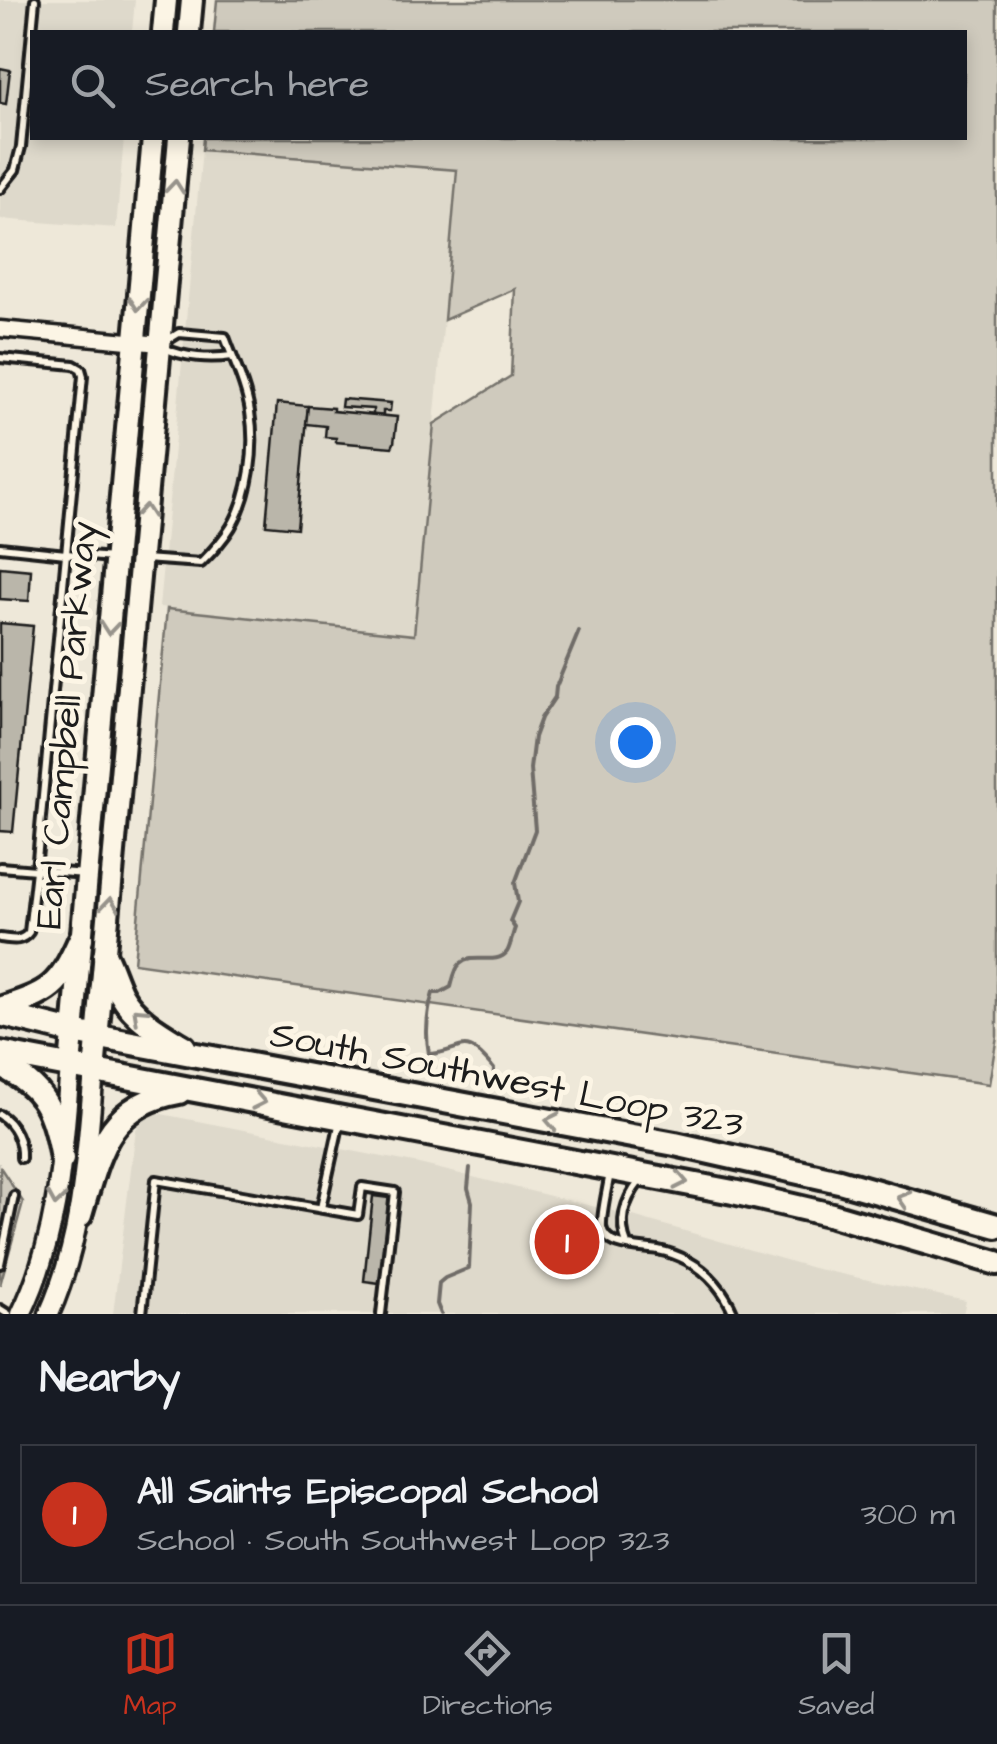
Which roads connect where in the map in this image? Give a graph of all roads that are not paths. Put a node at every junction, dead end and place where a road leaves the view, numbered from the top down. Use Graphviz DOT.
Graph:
graph roads {
  1 [pos="35,0"];
  2 [pos="166,0"];
  3 [pos="192,0"];
  4 [pos="32,30"];
  5 [pos="163,30"];
  6 [pos="189,30"];
  7 [pos="30,53"];
  8 [pos="153,140"];
  9 [pos="179,140"];
  10 [pos="0,190"];
  11 [pos="0,329"];
  12 [pos="135,342"];
  13 [pos="160,344"];
  14 [pos="232,356"];
  15 [pos="0,358"];
  16 [pos="0,547"];
  17 [pos="66,554"];
  18 [pos="115,558"];
  19 [pos="141,558"];
  20 [pos="0,867"];
  21 [pos="36,870"];
  22 [pos="86,874"];
  23 [pos="0,938"];
  24 [pos="81,938"];
  25 [pos="106,956"];
  26 [pos="0,1012"];
  27 [pos="73,1032"];
  28 [pos="97,1036"];
  29 [pos="0,1053"];
  30 [pos="195,1054"];
  31 [pos="0,1065"];
  32 [pos="70,1067"];
  33 [pos="94,1072"];
  34 [pos="199,1090"];
  35 [pos="0,1114"];
  36 [pos="340,1117"];
  37 [pos="675,1144"];
  38 [pos="21,1158"];
  39 [pos="62,1158"];
  40 [pos="611,1168"];
  41 [pos="645,1174"];
  42 [pos="14,1196"];
  43 [pos="322,1208"];
  44 [pos="80,1215"];
  45 [pos="997,1226"];
  46 [pos="628,1245"];
  47 [pos="997,1263"];
  48 [pos="0,1264"];
  49 [pos="0,1310"];
  50 [pos="8,1314"];
  51 [pos="21,1314"];
  52 [pos="48,1314"];
  53 [pos="142,1314"];
  54 [pos="381,1314"];
  55 [pos="734,1314"];
  1 -- 4 [label="lane"];
  2 -- 5 [label="main road"];
  3 -- 6 [label="main road"];
  7 -- 10 [label="lane"];
  8 -- 12 [label="main road, Earl Campbell Parkway, one-way"];
  13 -- 9 [label="main road, Earl Campbell Parkway, one-way"];
  11 -- 12 [label="street"];
  12 -- 13 [label="street"];
  12 -- 18 [label="main road, Earl Campbell Parkway"];
  13 -- 14 [label="lane"];
  13 -- 14 [label="lane"];
  19 -- 13 [label="main road, Earl Campbell Parkway, one-way"];
  14 -- 19 [label="lane"];
  15 -- 17 [label="lane"];
  16 -- 17 [label="lane"];
  17 -- 18 [label="lane"];
  17 -- 21 [label="lane"];
  18 -- 22 [label="main road, Earl Campbell Parkway, one-way"];
  25 -- 19 [label="main road, Earl Campbell Parkway, one-way"];
  20 -- 21 [label="lane"];
  21 -- 22 [label="lane"];
  21 -- 23 [label="lane"];
  22 -- 24 [label="main road, Earl Campbell Parkway"];
  24 -- 26 [label="highway"];
  24 -- 27 [label="main road, Earl Campbell Parkway"];
  25 -- 28 [label="main road, Earl Campbell Parkway"];
  30 -- 25 [label="highway, one-way"];
  26 -- 27 [label="highway, South Southwest Loop 323"];
  27 -- 28 [label="highway, South Southwest Loop 323"];
  27 -- 32 [label="main road, Earl Campbell Parkway"];
  28 -- 30 [label="highway, South Southwest Loop 323"];
  28 -- 33 [label="main road, Earl Campbell Parkway"];
  29 -- 32 [label="highway, South Southwest Loop 323"];
  37 -- 30 [label="highway, South Southwest Loop 323, one-way"];
  31 -- 39 [label="highway"];
  32 -- 33 [label="highway, South Southwest Loop 323"];
  32 -- 39 [label="street, Earl Campbell Parkway"];
  33 -- 34 [label="highway, South Southwest Loop 323"];
  33 -- 44 [label="street, Earl Campbell Parkway"];
  34 -- 36 [label="highway, South Southwest Loop 323, one-way"];
  34 -- 44 [label="highway"];
  35 -- 38 [label="lane"];
  36 -- 40 [label="highway, South Southwest Loop 323"];
  36 -- 43 [label="lane"];
  37 -- 40 [label="highway"];
  45 -- 37 [label="highway, South Southwest Loop 323, one-way"];
  39 -- 51 [label="street, Earl Campbell Parkway, one-way"];
  40 -- 41 [label="highway, South Southwest Loop 323"];
  40 -- 46 [label="lane"];
  41 -- 46 [label="lane"];
  41 -- 47 [label="highway, South Southwest Loop 323, one-way"];
  42 -- 48 [label="lane"];
  43 -- 53 [label="lane"];
  43 -- 54 [label="lane"];
  44 -- 52 [label="street, Earl Campbell Parkway"];
  46 -- 55 [label="lane"];
  49 -- 50 [label="lane"];
}
